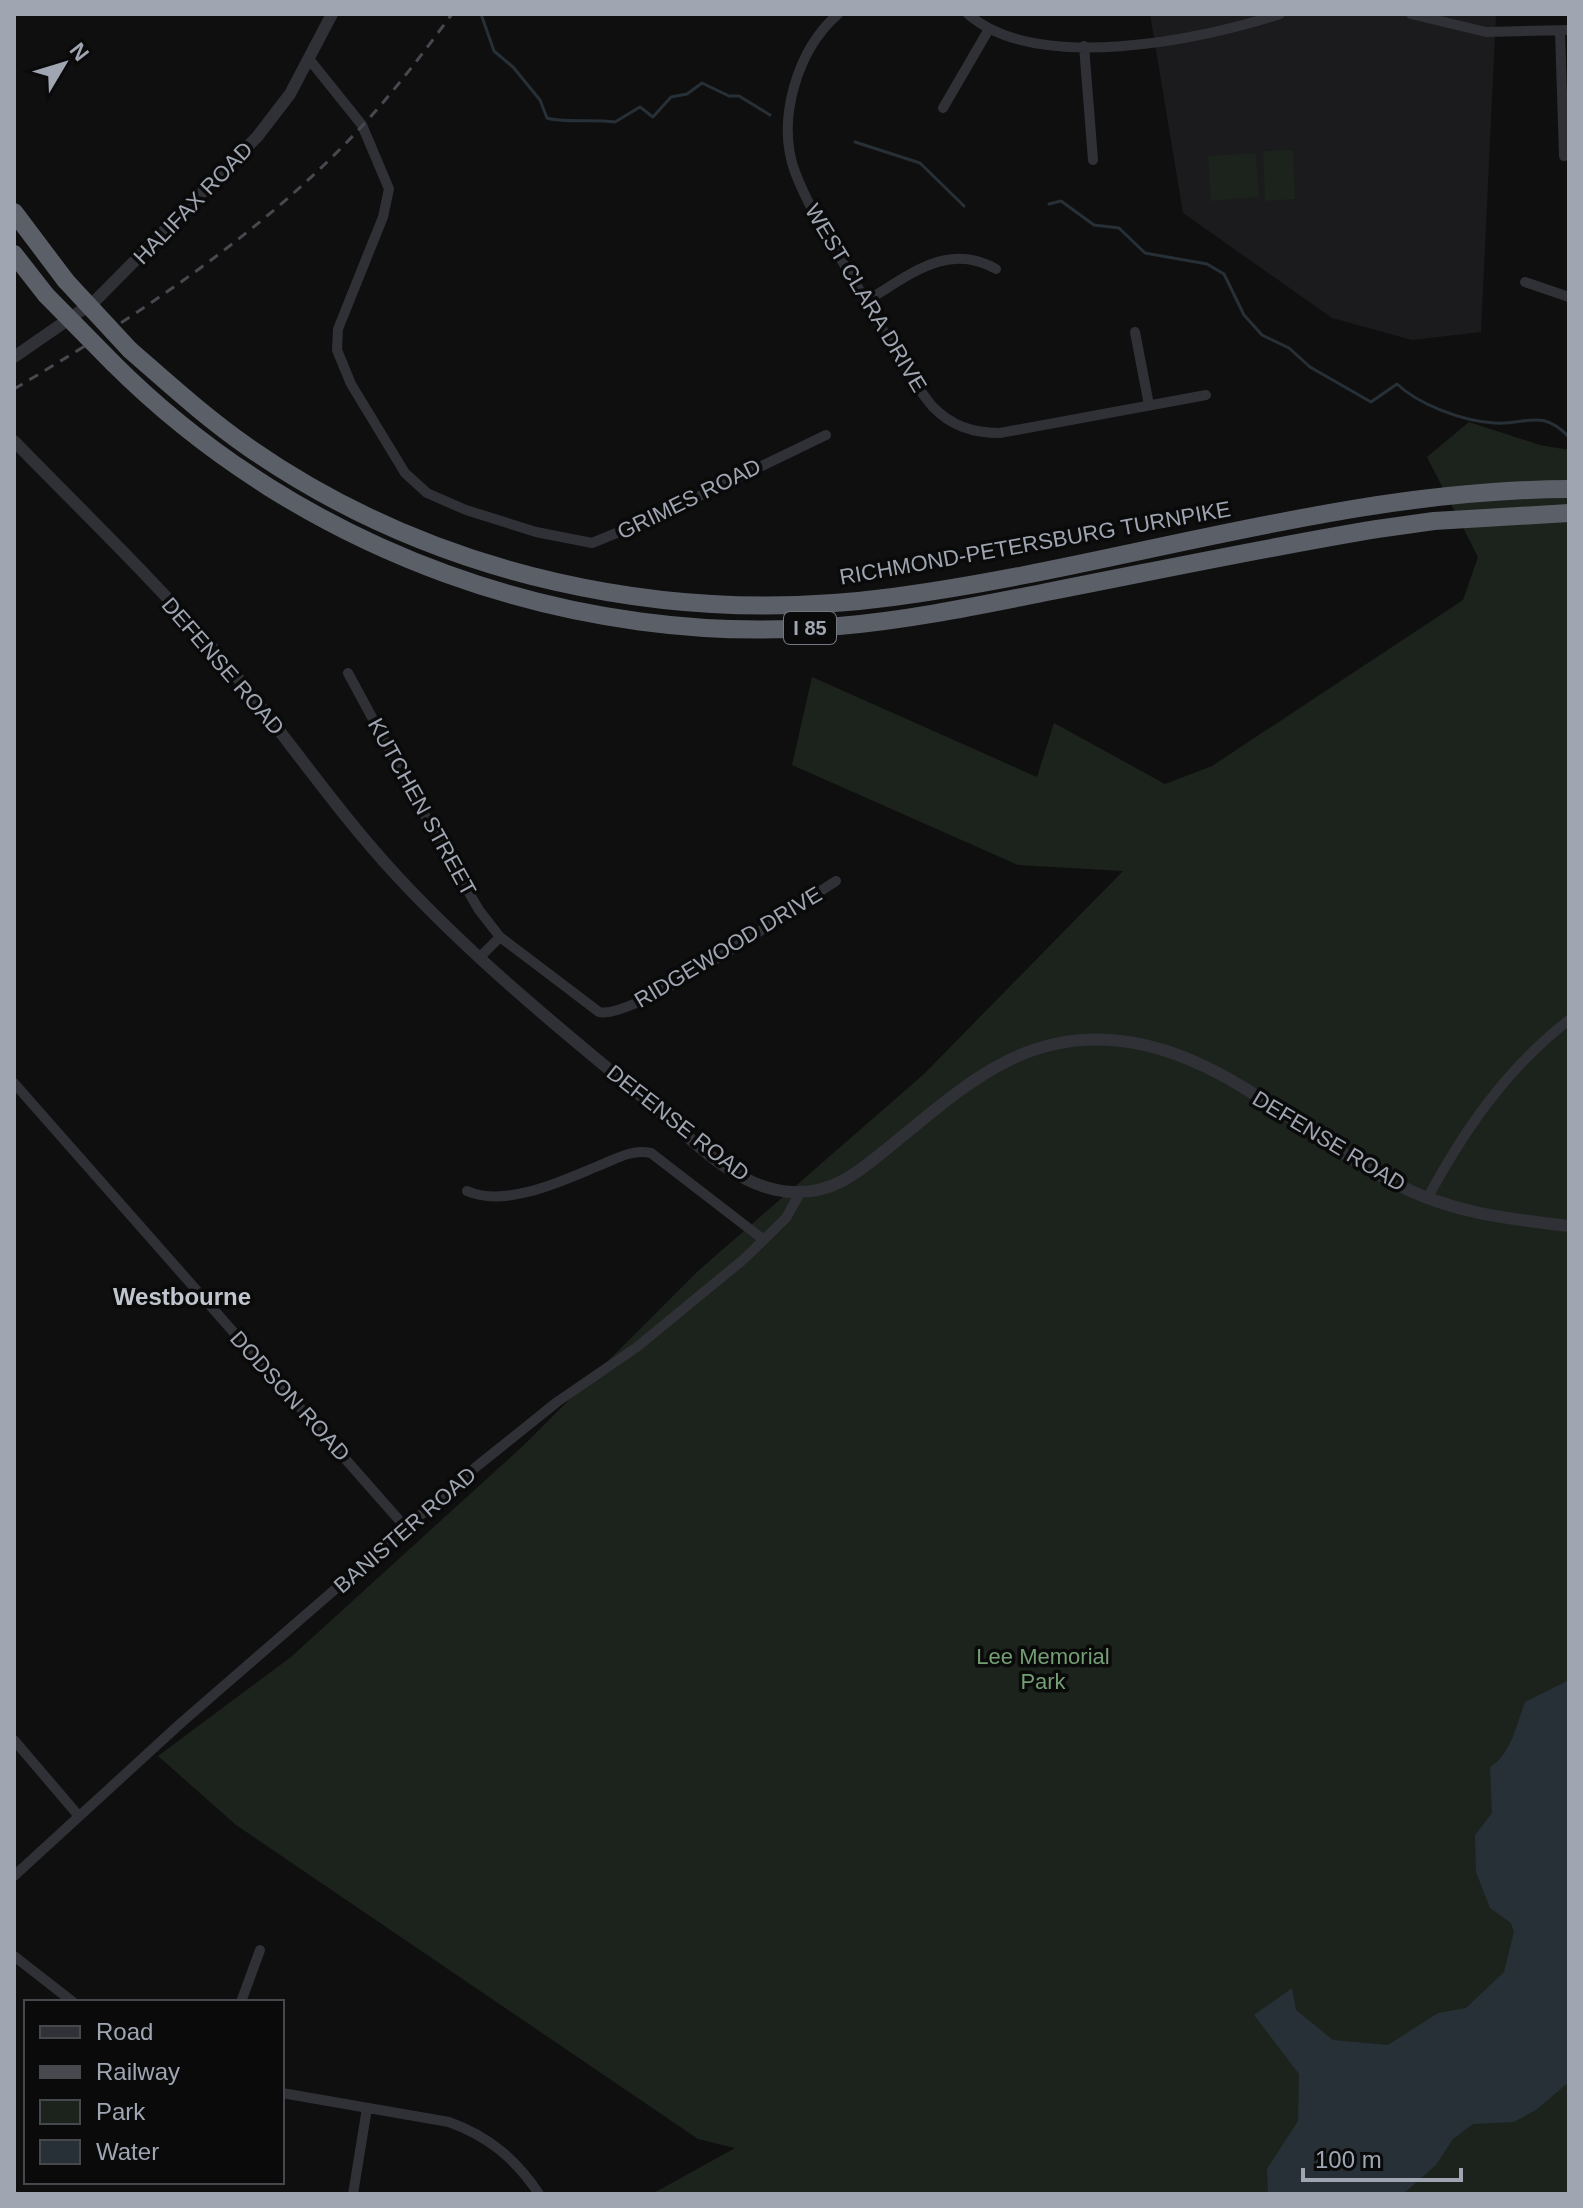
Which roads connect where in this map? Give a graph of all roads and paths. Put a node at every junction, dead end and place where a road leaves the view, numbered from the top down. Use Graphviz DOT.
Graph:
graph roads {
  1 [pos="332,14"];
  2 [pos="838,14"];
  3 [pos="968,14"];
  4 [pos="1280,14"];
  5 [pos="1411,14"];
  6 [pos="989,29"];
  7 [pos="1564,30"];
  8 [pos="1084,46"];
  9 [pos="309,59"];
  10 [pos="943,108"];
  11 [pos="1564,156"];
  12 [pos="1093,160"];
  13 [pos="14,212"];
  14 [pos="14,254"];
  15 [pos="996,269"];
  16 [pos="1525,282"];
  17 [pos="1569,297"];
  18 [pos="866,301"];
  19 [pos="1135,332"];
  20 [pos="14,357"];
  21 [pos="1206,395"];
  22 [pos="1149,405"];
  23 [pos="826,435"];
  24 [pos="14,441"];
  25 [pos="1569,489"];
  26 [pos="1569,513"];
  27 [pos="348,673"];
  28 [pos="836,881"];
  29 [pos="500,937"];
  30 [pos="479,958"];
  31 [pos="1569,1020"];
  32 [pos="14,1083"];
  33 [pos="467,1191"];
  34 [pos="800,1193"];
  35 [pos="1427,1199"];
  36 [pos="1569,1226"];
  37 [pos="764,1240"];
  38 [pos="407,1529"];
  39 [pos="14,1740"];
  40 [pos="78,1815"];
  41 [pos="14,1876"];
  42 [pos="260,1950"];
  43 [pos="14,1956"];
  44 [pos="70,2000"];
  45 [pos="242,2000"];
  46 [pos="284,2093"];
  47 [pos="367,2108"];
  48 [pos="353,2194"];
  49 [pos="539,2194"];
  1 -- 9 [label="street, HALIFAX ROAD"];
  2 -- 18 [label="street, WEST CLARA DRIVE"];
  3 -- 6 [label="street"];
  4 -- 8 [label="street"];
  5 -- 7 [label="street"];
  6 -- 8 [label="street"];
  6 -- 10 [label="street"];
  7 -- 11 [label="street"];
  8 -- 12 [label="street"];
  9 -- 20 [label="street, HALIFAX ROAD"];
  9 -- 23 [label="street, GRIMES ROAD"];
  13 -- 25 [label="highway, RICHMOND-PETERSBURG TURNPIKE / I 85, bridge"];
  14 -- 26 [label="highway, I 85, bridge"];
  15 -- 18 [label="street"];
  16 -- 17 [label="street"];
  18 -- 22 [label="street, WEST CLARA DRIVE"];
  19 -- 22 [label="street"];
  21 -- 22 [label="street, WEST CLARA DRIVE"];
  24 -- 30 [label="street, DEFENSE ROAD"];
  27 -- 29 [label="street, KUTCHEN STREET"];
  28 -- 29 [label="street, RIDGEWOOD DRIVE"];
  29 -- 30 [label="street"];
  30 -- 34 [label="street, DEFENSE ROAD"];
  31 -- 35 [label="street"];
  32 -- 38 [label="street, DODSON ROAD"];
  33 -- 37 [label="street"];
  34 -- 35 [label="street, DEFENSE ROAD"];
  34 -- 37 [label="street, BANISTER ROAD"];
  35 -- 36 [label="street, DEFENSE ROAD"];
  37 -- 38 [label="street, BANISTER ROAD"];
  38 -- 40 [label="street, BANISTER ROAD"];
  39 -- 40 [label="street"];
  40 -- 41 [label="street, BANISTER ROAD"];
  42 -- 45 [label="street"];
  43 -- 44 [label="street"];
  46 -- 47 [label="street"];
  47 -- 48 [label="street"];
  47 -- 49 [label="street"];
}
